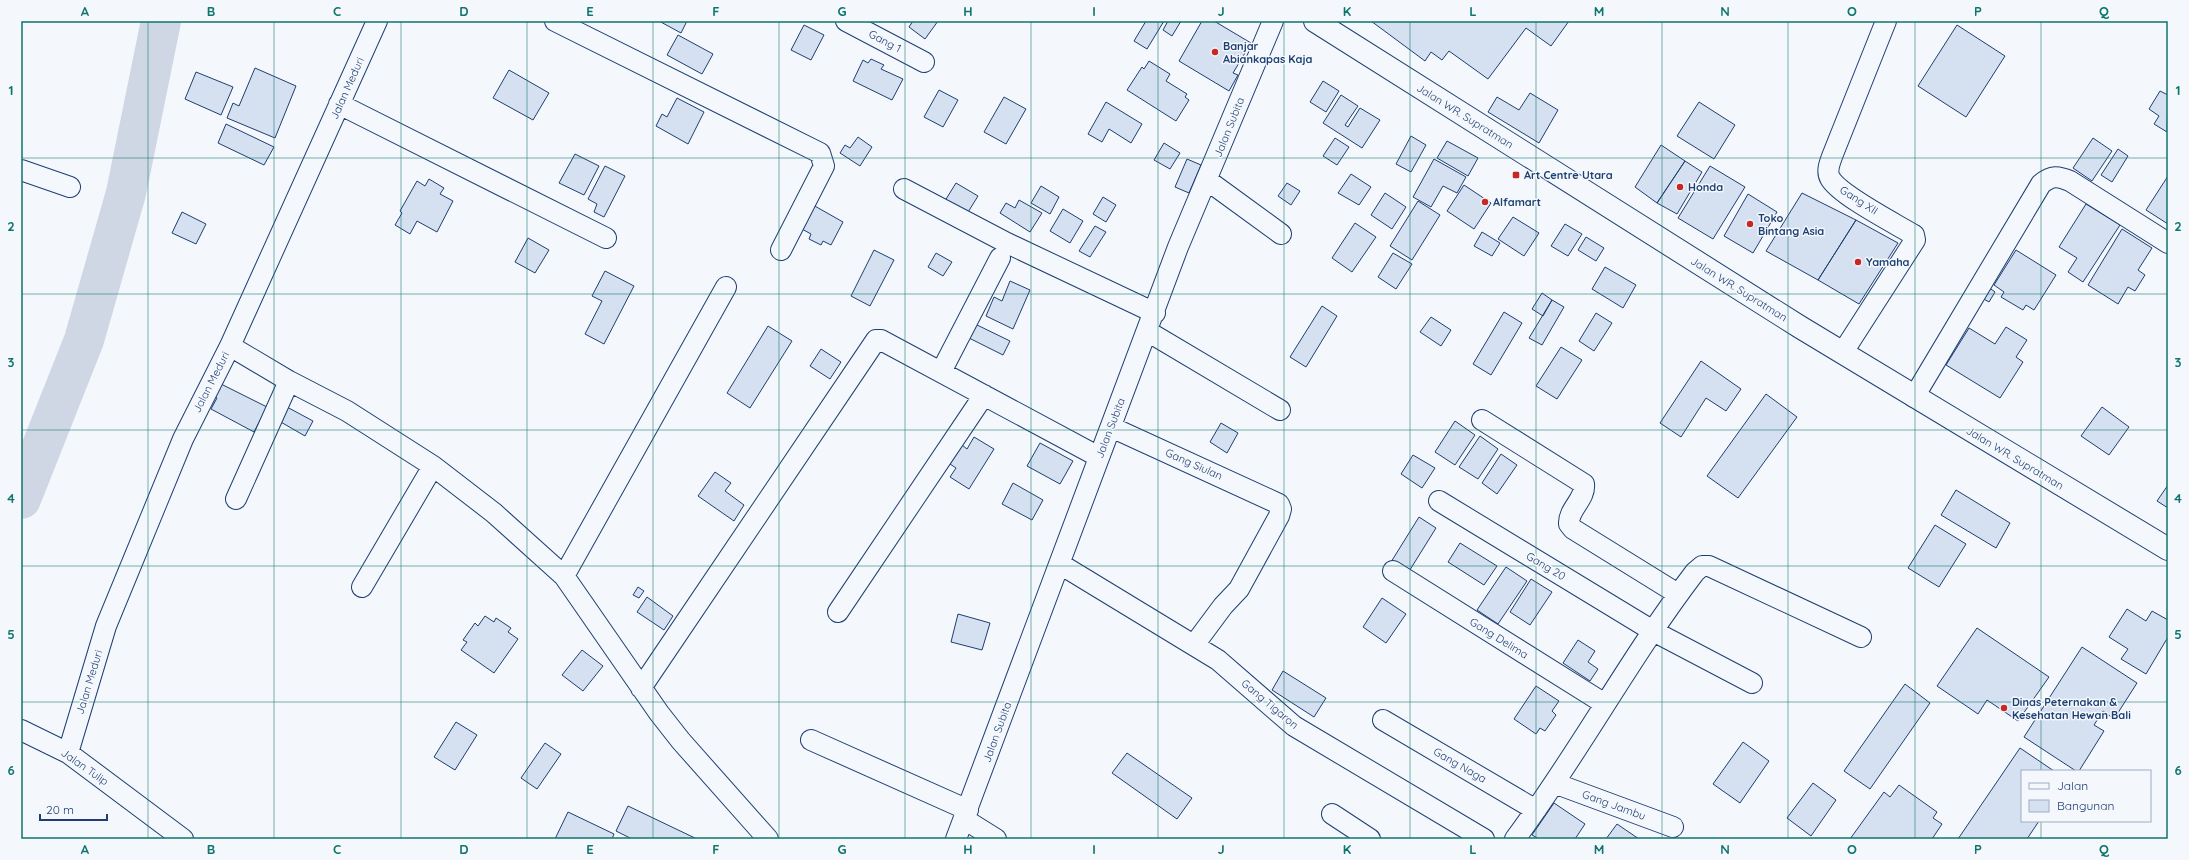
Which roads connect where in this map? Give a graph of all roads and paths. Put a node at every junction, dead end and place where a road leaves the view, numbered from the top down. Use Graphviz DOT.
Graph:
graph roads {
  1 [pos="377,21"];
  2 [pos="556,21"];
  3 [pos="846,21"];
  4 [pos="1272,21"];
  5 [pos="1315,21"];
  6 [pos="1886,21"];
  7 [pos="924,62"];
  8 [pos="339,104"];
  9 [pos="21,170"];
  10 [pos="1207,180"];
  11 [pos="70,187"];
  12 [pos="904,189"];
  13 [pos="1281,234"];
  14 [pos="606,238"];
  15 [pos="2168,243"];
  16 [pos="781,250"];
  17 [pos="1000,258"];
  18 [pos="726,286"];
  19 [pos="1155,312"];
  20 [pos="1147,331"];
  21 [pos="230,346"];
  22 [pos="1843,352"];
  23 [pos="941,372"];
  24 [pos="289,380"];
  25 [pos="984,396"];
  26 [pos="1914,397"];
  27 [pos="1280,410"];
  28 [pos="1482,420"];
  29 [pos="1111,427"];
  30 [pos="1099,457"];
  31 [pos="433,466"];
  32 [pos="236,499"];
  33 [pos="1439,501"];
  34 [pos="2168,549"];
  35 [pos="1060,564"];
  36 [pos="1393,571"];
  37 [pos="564,576"];
  38 [pos="362,587"];
  39 [pos="1678,594"];
  40 [pos="838,612"];
  41 [pos="1653,631"];
  42 [pos="1861,637"];
  43 [pos="1194,645"];
  44 [pos="1752,683"];
  45 [pos="641,688"];
  46 [pos="1605,704"];
  47 [pos="1383,720"];
  48 [pos="21,730"];
  49 [pos="811,740"];
  50 [pos="68,753"];
  51 [pos="1554,784"];
  52 [pos="1536,810"];
  53 [pos="1332,814"];
  54 [pos="966,815"];
  55 [pos="1673,827"];
  56 [pos="183,839"];
  57 [pos="768,839"];
  58 [pos="956,839"];
  59 [pos="996,839"];
  60 [pos="1370,839"];
  61 [pos="1484,839"];
  62 [pos="1515,839"];
  1 -- 8 [label="street, Jalan Meduri"];
  2 -- 16 [label="street"];
  3 -- 7 [label="street, Gang 1"];
  4 -- 10 [label="street, Jalan Subita"];
  5 -- 22 [label="main road, Jalan WR. Supratman"];
  6 -- 22 [label="street, Gang XII"];
  8 -- 14 [label="street"];
  8 -- 21 [label="street, Jalan Meduri"];
  9 -- 11 [label="street"];
  10 -- 13 [label="street"];
  10 -- 19 [label="street, Jalan Subita"];
  12 -- 19 [label="street"];
  15 -- 26 [label="street"];
  17 -- 23 [label="street"];
  18 -- 37 [label="street"];
  19 -- 20 [label="street, Jalan Subita"];
  20 -- 27 [label="street"];
  20 -- 29 [label="street, Jalan Subita"];
  21 -- 24 [label="street"];
  21 -- 50 [label="street, Jalan Meduri"];
  22 -- 26 [label="main road, Jalan WR. Supratman"];
  23 -- 25 [label="street"];
  23 -- 45 [label="street"];
  24 -- 31 [label="street"];
  24 -- 32 [label="street"];
  25 -- 30 [label="street"];
  25 -- 40 [label="street"];
  26 -- 34 [label="main road, Jalan WR. Supratman"];
  28 -- 39 [label="street"];
  29 -- 30 [label="street, Jalan Subita"];
  29 -- 43 [label="street, Gang Siulan"];
  30 -- 35 [label="street, Jalan Subita"];
  31 -- 37 [label="street"];
  31 -- 38 [label="street"];
  33 -- 41 [label="street, Gang 20"];
  35 -- 43 [label="street, Gang Tigaron"];
  35 -- 54 [label="street, Jalan Subita"];
  36 -- 46 [label="street, Gang Delima"];
  37 -- 45 [label="street"];
  39 -- 41 [label="street"];
  39 -- 42 [label="street"];
  41 -- 44 [label="street, Gang 20"];
  41 -- 46 [label="street"];
  43 -- 61 [label="street, Gang Tigaron"];
  45 -- 57 [label="street"];
  46 -- 51 [label="street"];
  47 -- 52 [label="street, Gang Naga"];
  48 -- 50 [label="street, Jalan Tulip"];
  49 -- 54 [label="street"];
  50 -- 56 [label="street, Jalan Tulip"];
  51 -- 52 [label="street"];
  51 -- 55 [label="street, Gang Jambu"];
  52 -- 62 [label="street"];
  53 -- 60 [label="street"];
  54 -- 58 [label="street, Jalan Subita"];
  54 -- 59 [label="street"];
}
